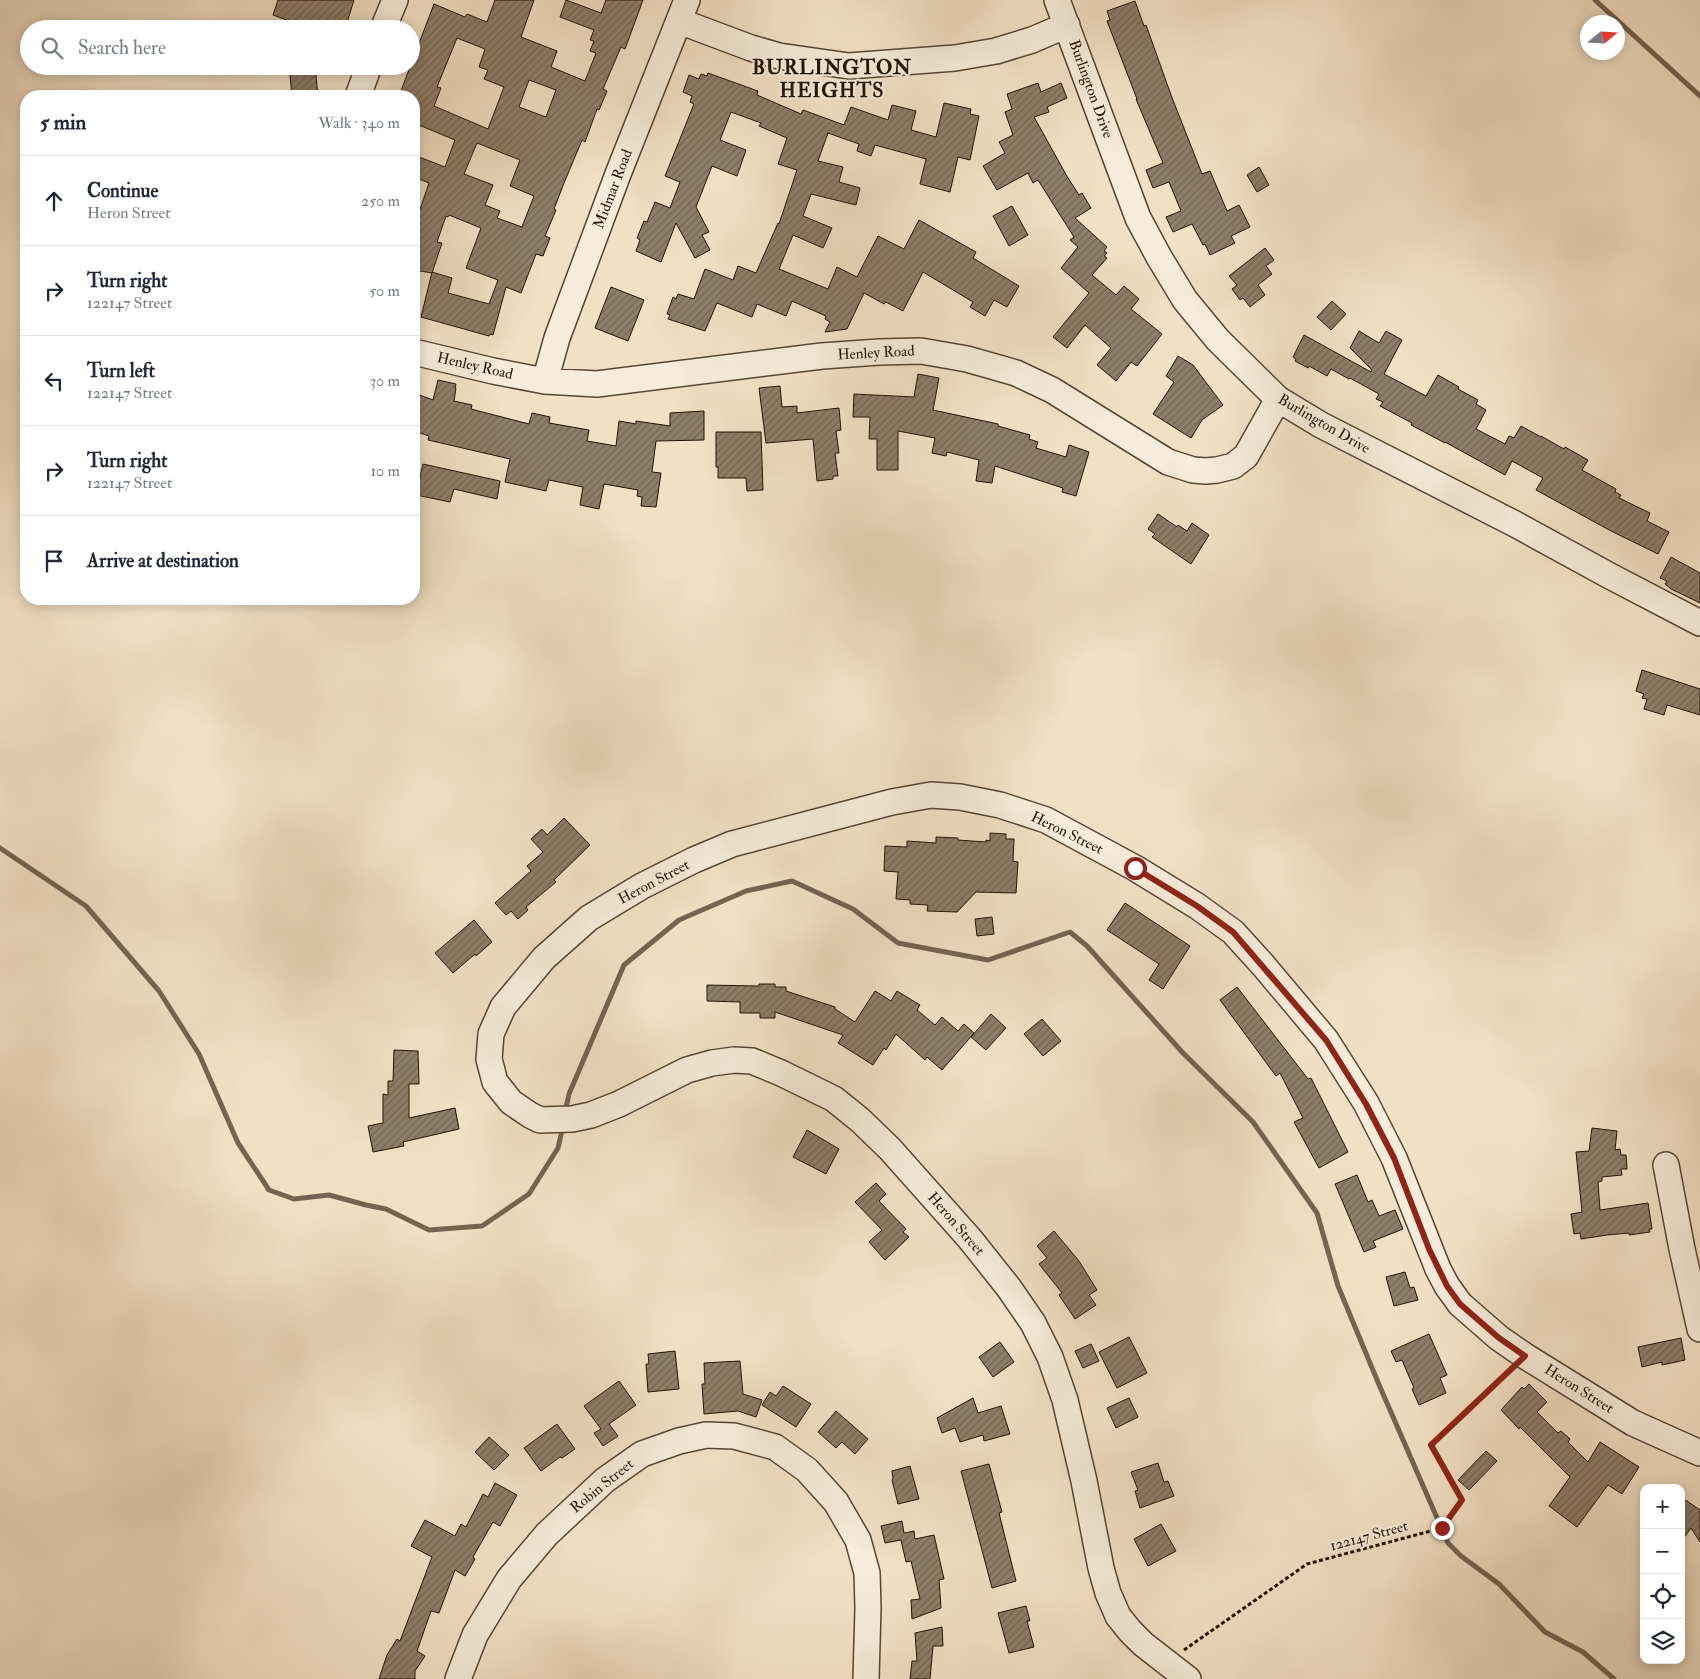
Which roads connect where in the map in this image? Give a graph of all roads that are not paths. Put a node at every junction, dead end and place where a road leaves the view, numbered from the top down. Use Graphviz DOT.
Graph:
graph roads {
  1 [pos="394,0"];
  2 [pos="1057,0"];
  3 [pos="683,10"];
  4 [pos="386,20"];
  5 [pos="1067,25"];
  6 [pos="366,75"];
  7 [pos="360,90"];
  8 [pos="420,353"];
  9 [pos="546,381"];
  10 [pos="1278,399"];
  11 [pos="1700,623"];
  12 [pos="1666,1165"];
  13 [pos="1700,1329"];
  14 [pos="1695,1444"];
  15 [pos="458,1679"];
  16 [pos="866,1679"];
  17 [pos="1188,1679"];
  1 -- 4 [label="street"];
  2 -- 5 [label="street, Burlington Drive"];
  3 -- 5 [label="street"];
  3 -- 9 [label="street, Midmar Road"];
  5 -- 10 [label="street, Burlington Drive"];
  6 -- 7 [label="street"];
  8 -- 9 [label="street, Henley Road"];
  9 -- 10 [label="street, Henley Road"];
  10 -- 11 [label="street, Burlington Drive"];
  12 -- 13 [label="street"];
  14 -- 17 [label="street, Heron Street"];
  15 -- 16 [label="street, Robin Street"];
}
